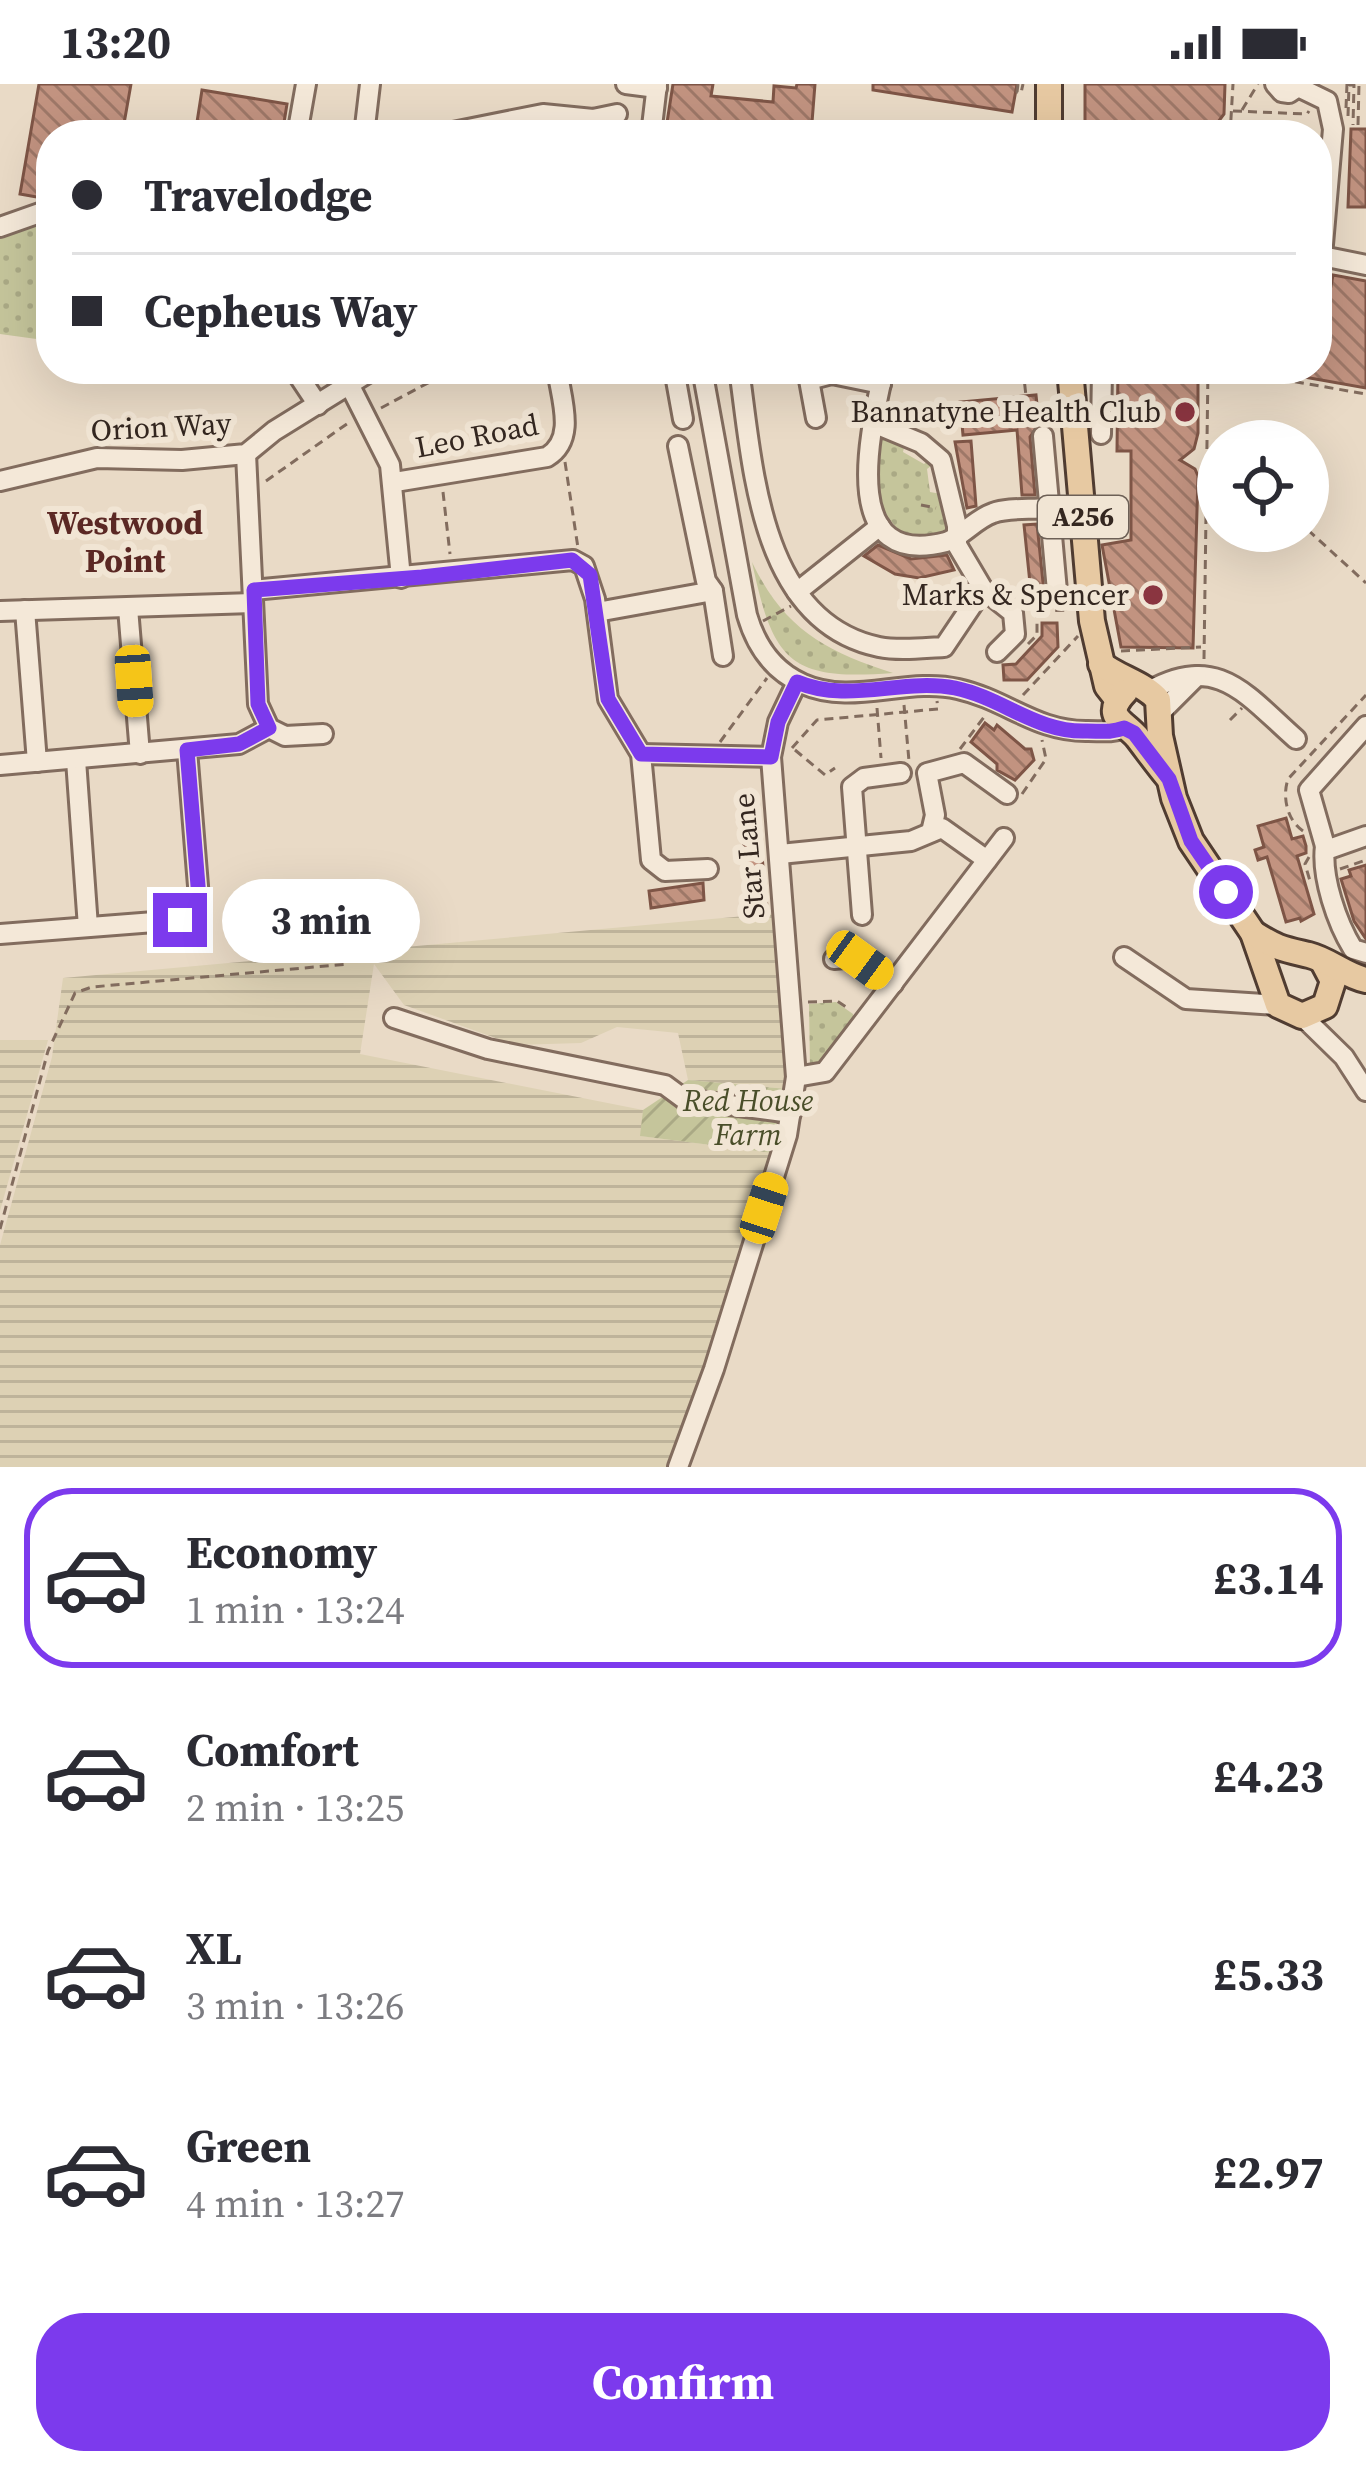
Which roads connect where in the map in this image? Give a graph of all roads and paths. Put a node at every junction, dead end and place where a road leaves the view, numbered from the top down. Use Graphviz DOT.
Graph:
graph roads {
  1 [pos="306,84"];
  2 [pos="370,84"];
  3 [pos="626,84"];
  4 [pos="1049,84"];
  5 [pos="1233,84"];
  6 [pos="1258,84"];
  7 [pos="1275,84"];
  8 [pos="1347,84"];
  9 [pos="1359,84"];
  10 [pos="1298,85"];
  11 [pos="657,86"];
  12 [pos="1237,111"];
  13 [pos="1309,112"];
  14 [pos="617,114"];
  15 [pos="300,120"];
  16 [pos="366,120"];
  17 [pos="517,120"];
  18 [pos="653,120"];
  19 [pos="1049,120"];
  20 [pos="1234,120"];
  21 [pos="1358,125"];
  22 [pos="1366,125"];
  23 [pos="1332,132"];
  24 [pos="36,214"];
  25 [pos="0,227"];
  26 [pos="1332,258"];
  27 [pos="1366,265"];
  28 [pos="304,384"];
  29 [pos="349,384"];
  30 [pos="426,384"];
  31 [pos="559,384"];
  32 [pos="677,384"];
  33 [pos="705,384"];
  34 [pos="742,384"];
  35 [pos="810,384"];
  36 [pos="880,384"];
  37 [pos="1024,384"];
  38 [pos="1071,384"];
  39 [pos="1102,384"];
  40 [pos="1208,384"];
  41 [pos="1308,384"];
  42 [pos="1366,394"];
  43 [pos="1025,396"];
  44 [pos="318,405"];
  45 [pos="365,416"];
  46 [pos="815,418"];
  47 [pos="683,419"];
  48 [pos="1207,420"];
  49 [pos="873,423"];
  50 [pos="1101,434"];
  51 [pos="1043,436"];
  52 [pos="678,446"];
  53 [pos="560,450"];
  54 [pos="247,454"];
  55 [pos="440,475"];
  56 [pos="0,481"];
  57 [pos="395,482"];
  58 [pos="248,490"];
  59 [pos="1048,508"];
  60 [pos="880,526"];
  61 [pos="957,536"];
  62 [pos="1329,550"];
  63 [pos="1205,552"];
  64 [pos="581,564"];
  65 [pos="453,574"];
  66 [pos="401,578"];
  67 [pos="1366,584"];
  68 [pos="983,590"];
  69 [pos="712,591"];
  70 [pos="1058,591"];
  71 [pos="799,595"];
  72 [pos="253,596"];
  73 [pos="1037,607"];
  74 [pos="128,608"];
  75 [pos="1081,609"];
  76 [pos="25,610"];
  77 [pos="0,611"];
  78 [pos="597,612"];
  79 [pos="762,622"];
  80 [pos="1085,644"];
  81 [pos="1203,646"];
  82 [pos="998,652"];
  83 [pos="723,656"];
  84 [pos="1112,657"];
  85 [pos="1200,669"];
  86 [pos="768,676"];
  87 [pos="797,682"];
  88 [pos="1366,695"];
  89 [pos="903,698"];
  90 [pos="949,699"];
  91 [pos="1025,704"];
  92 [pos="1244,705"];
  93 [pos="975,707"];
  94 [pos="842,708"];
  95 [pos="1137,710"];
  96 [pos="904,712"];
  97 [pos="987,712"];
  98 [pos="877,715"];
  99 [pos="844,718"];
  100 [pos="1001,719"];
  101 [pos="1230,720"];
  102 [pos="1366,726"];
  103 [pos="269,728"];
  104 [pos="323,734"];
  105 [pos="1038,737"];
  106 [pos="1296,739"];
  107 [pos="1046,748"];
  108 [pos="187,750"];
  109 [pos="783,750"];
  110 [pos="140,754"];
  111 [pos="641,754"];
  112 [pos="719,755"];
  113 [pos="76,760"];
  114 [pos="37,762"];
  115 [pos="0,765"];
  116 [pos="952,766"];
  117 [pos="835,767"];
  118 [pos="898,772"];
  119 [pos="1006,794"];
  120 [pos="1303,831"];
  121 [pos="931,832"];
  122 [pos="1366,836"];
  123 [pos="1004,838"];
  124 [pos="856,846"];
  125 [pos="1318,849"];
  126 [pos="780,854"];
  127 [pos="987,860"];
  128 [pos="708,868"];
  129 [pos="1316,899"];
  130 [pos="862,915"];
  131 [pos="88,927"];
  132 [pos="1253,933"];
  133 [pos="0,934"];
  134 [pos="1366,952"];
  135 [pos="1294,955"];
  136 [pos="1124,957"];
  137 [pos="833,958"];
  138 [pos="1323,962"];
  139 [pos="348,964"];
  140 [pos="1366,980"];
  141 [pos="892,984"];
  142 [pos="1366,992"];
  143 [pos="1275,993"];
  144 [pos="806,1003"];
  145 [pos="1318,1008"];
  146 [pos="394,1018"];
  147 [pos="858,1020"];
  148 [pos="796,1077"];
  149 [pos="1366,1091"];
  150 [pos="791,1114"];
  151 [pos="0,1229"];
  152 [pos="678,1467"];
  1 -- 15 [label="street"];
  2 -- 16 [label="street"];
  3 -- 11 [label="street"];
  4 -- 19 [label="main road"];
  5 -- 12 [label="path"];
  6 -- 12 [label="path"];
  7 -- 10 [label="street"];
  8 -- 21 [label="path"];
  9 -- 21 [label="path"];
  10 -- 23 [label="street"];
  11 -- 18 [label="street"];
  12 -- 13 [label="path"];
  12 -- 20 [label="path"];
  14 -- 17 [label="street"];
  21 -- 22 [label="path"];
  24 -- 25 [label="street"];
  26 -- 27 [label="street"];
  28 -- 44 [label="street"];
  29 -- 44 [label="street, Orion Way"];
  29 -- 45 [label="street"];
  30 -- 45 [label="path"];
  31 -- 53 [label="street, Leo Road"];
  32 -- 47 [label="street"];
  33 -- 87 [label="street"];
  34 -- 71 [label="street"];
  35 -- 46 [label="street"];
  36 -- 49 [label="street"];
  37 -- 43 [label="path"];
  38 -- 84 [label="main road, A256"];
  39 -- 50 [label="street"];
  40 -- 48 [label="path"];
  41 -- 42 [label="path"];
  44 -- 54 [label="street, Orion Way"];
  45 -- 57 [label="street"];
  45 -- 58 [label="path"];
  49 -- 60 [label="street"];
  49 -- 61 [label="street"];
  51 -- 59 [label="street"];
  52 -- 69 [label="street"];
  53 -- 55 [label="street, Leo Road"];
  53 -- 64 [label="path"];
  54 -- 56 [label="street, Orion Way"];
  54 -- 58 [label="street"];
  55 -- 57 [label="street, Leo Road"];
  55 -- 65 [label="path"];
  57 -- 66 [label="street"];
  58 -- 72 [label="street"];
  59 -- 61 [label="street"];
  59 -- 70 [label="street"];
  60 -- 61 [label="street"];
  60 -- 71 [label="street"];
  61 -- 68 [label="street"];
  62 -- 67 [label="path"];
  63 -- 81 [label="path"];
  64 -- 65 [label="street"];
  64 -- 78 [label="street"];
  65 -- 66 [label="street"];
  66 -- 72 [label="street"];
  68 -- 71 [label="street"];
  68 -- 82 [label="street"];
  69 -- 78 [label="street"];
  69 -- 83 [label="street"];
  71 -- 79 [label="path"];
  72 -- 74 [label="street"];
  72 -- 103 [label="street"];
  73 -- 75 [label="path"];
  74 -- 76 [label="street"];
  74 -- 110 [label="street"];
  76 -- 77 [label="street"];
  76 -- 114 [label="street"];
  78 -- 111 [label="street"];
  80 -- 91 [label="path"];
  81 -- 84 [label="path"];
  81 -- 85 [label="path"];
  84 -- 95 [label="main road"];
  85 -- 95 [label="street"];
  85 -- 106 [label="street"];
  86 -- 112 [label="path"];
  87 -- 95 [label="street"];
  87 -- 109 [label="street, Star Lane"];
  88 -- 120 [label="path"];
  89 -- 96 [label="path"];
  90 -- 96 [label="path"];
  92 -- 101 [label="path"];
  93 -- 97 [label="path"];
  94 -- 99 [label="path"];
  95 -- 132 [label="main road"];
  96 -- 98 [label="path"];
  96 -- 118 [label="path"];
  97 -- 100 [label="path"];
  97 -- 116 [label="path"];
  98 -- 99 [label="path"];
  98 -- 118 [label="path"];
  99 -- 109 [label="path"];
  102 -- 125 [label="street"];
  103 -- 104 [label="street"];
  103 -- 108 [label="street"];
  105 -- 107 [label="path"];
  108 -- 110 [label="street"];
  108 -- 131 [label="street"];
  109 -- 112 [label="street"];
  109 -- 117 [label="path"];
  109 -- 126 [label="street, Star Lane"];
  110 -- 113 [label="street"];
  111 -- 112 [label="street"];
  111 -- 128 [label="street"];
  113 -- 114 [label="street"];
  113 -- 131 [label="street"];
  114 -- 115 [label="street"];
  116 -- 119 [label="street"];
  116 -- 121 [label="street"];
  118 -- 124 [label="street"];
  121 -- 124 [label="street"];
  121 -- 127 [label="street"];
  122 -- 125 [label="street"];
  123 -- 127 [label="street"];
  124 -- 126 [label="street"];
  124 -- 130 [label="street"];
  125 -- 129 [label="path"];
  125 -- 134 [label="street"];
  126 -- 148 [label="street, Star Lane"];
  127 -- 141 [label="street"];
  131 -- 133 [label="street"];
  132 -- 135 [label="main road"];
  132 -- 143 [label="main road"];
  135 -- 138 [label="main road"];
  135 -- 143 [label="main road"];
  136 -- 143 [label="street"];
  137 -- 141 [label="street"];
  138 -- 140 [label="main road"];
  138 -- 145 [label="main road"];
  139 -- 151 [label="path"];
  141 -- 147 [label="street"];
  142 -- 145 [label="main road"];
  143 -- 145 [label="main road"];
  144 -- 147 [label="path"];
  145 -- 149 [label="street"];
  146 -- 150 [label="street"];
  147 -- 148 [label="street"];
  148 -- 150 [label="street, Star Lane"];
  150 -- 152 [label="street, Star Lane"];
}
